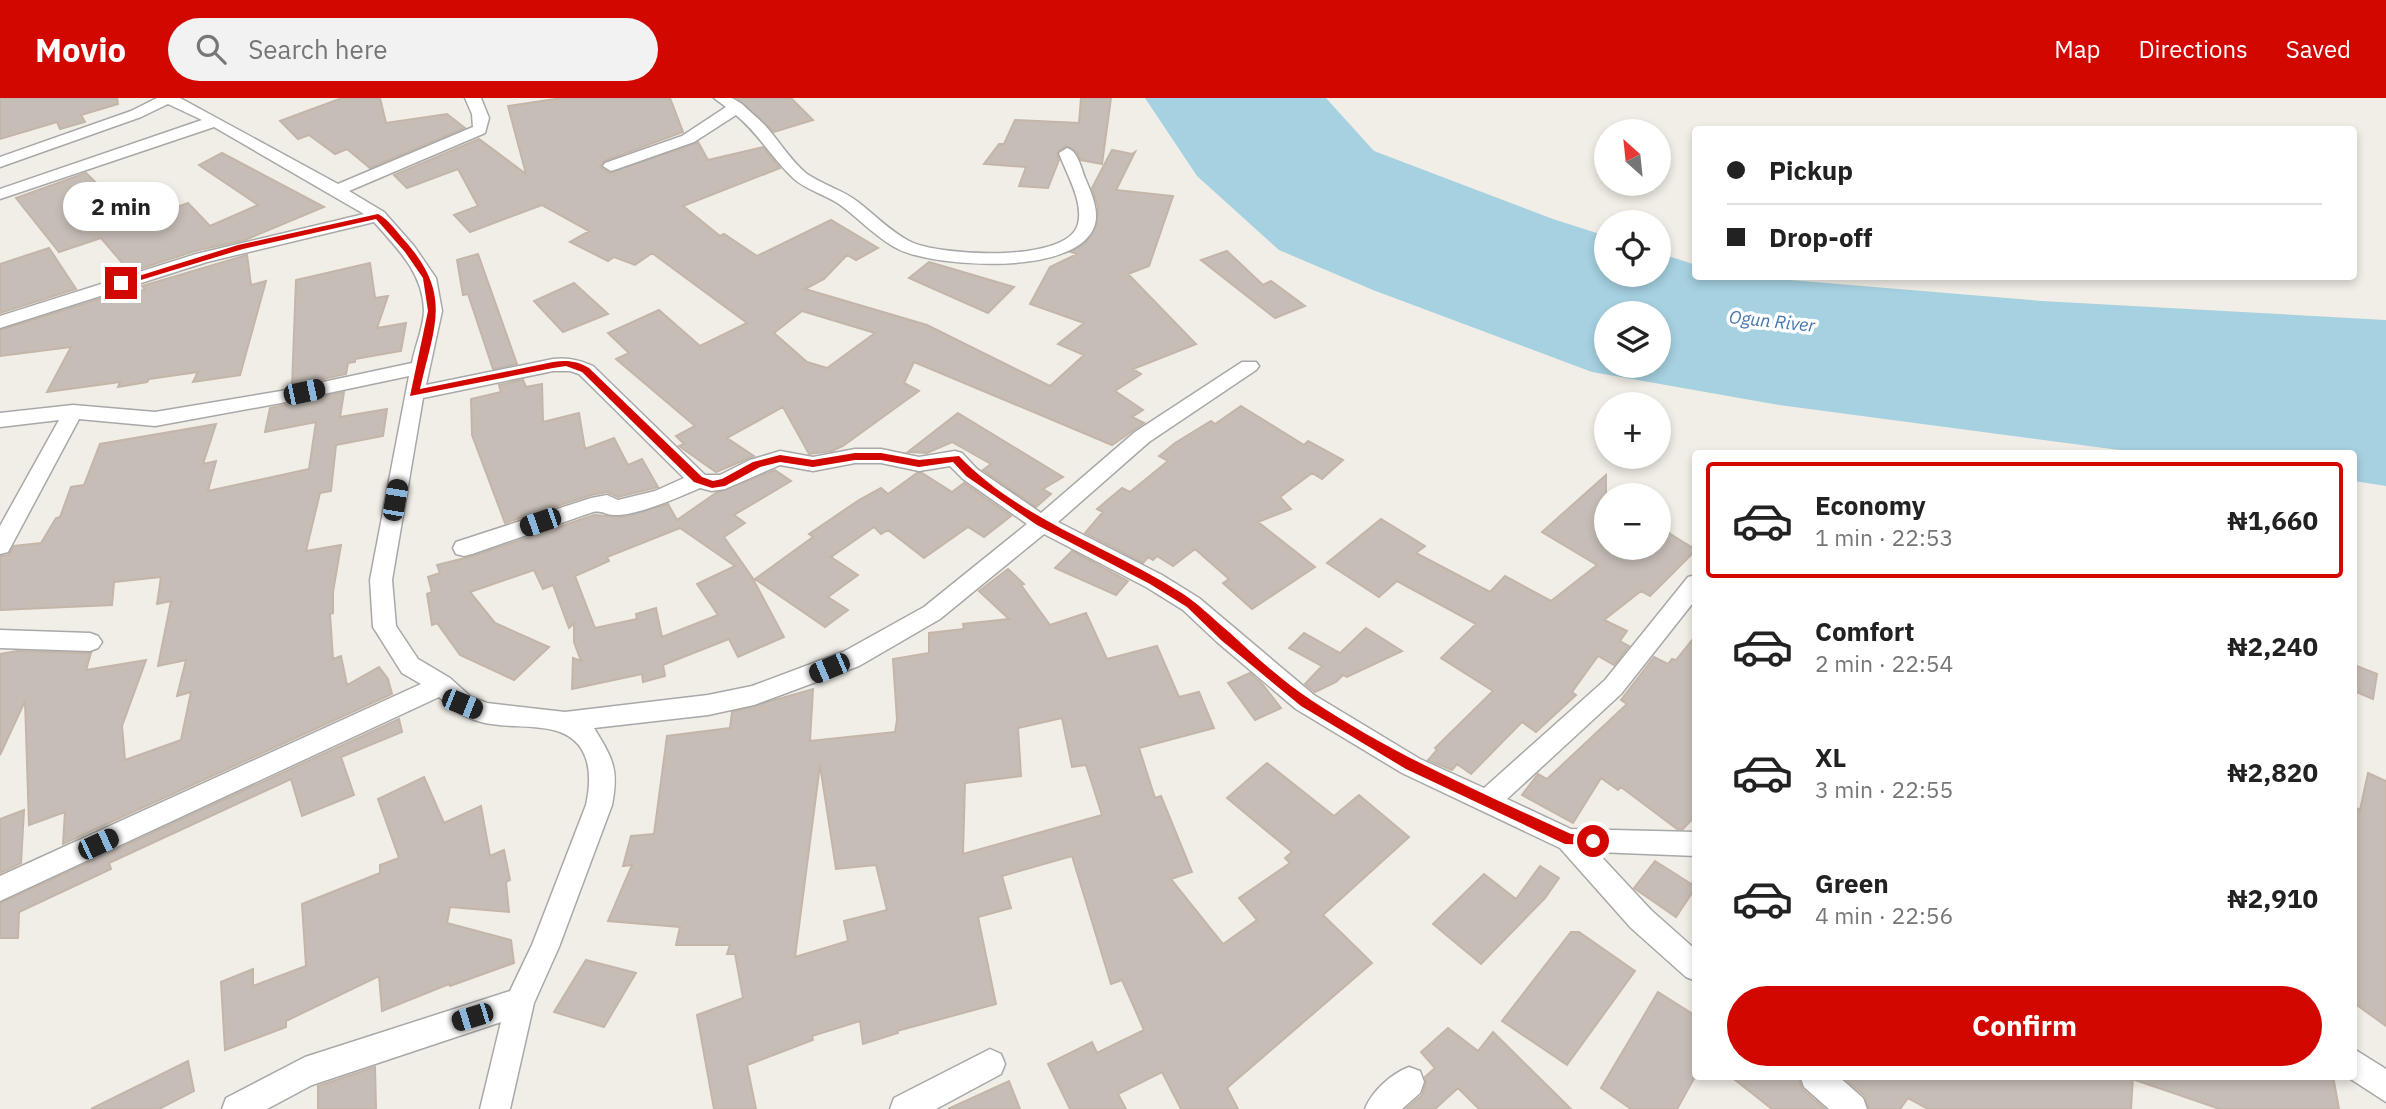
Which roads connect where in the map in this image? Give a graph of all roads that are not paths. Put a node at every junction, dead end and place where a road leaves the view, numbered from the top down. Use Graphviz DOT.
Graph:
graph roads {
  1 [pos="168,98"];
  2 [pos="473,98"];
  3 [pos="729,102"];
  4 [pos="136,114"];
  5 [pos="215,121"];
  6 [pos="1067,153"];
  7 [pos="107,158"];
  8 [pos="0,162"];
  9 [pos="611,166"];
  10 [pos="337,190"];
  11 [pos="0,194"];
  12 [pos="378,216"];
  13 [pos="0,322"];
  14 [pos="420,366"];
  15 [pos="1249,366"];
  16 [pos="414,394"];
  17 [pos="73,412"];
  18 [pos="0,420"];
  19 [pos="698,480"];
  20 [pos="1041,523"];
  21 [pos="0,546"];
  22 [pos="464,548"];
  23 [pos="1692,588"];
  24 [pos="0,639"];
  25 [pos="90,642"];
  26 [pos="442,685"];
  27 [pos="565,722"];
  28 [pos="1487,801"];
  29 [pos="1569,840"];
  30 [pos="1692,844"];
  31 [pos="0,889"];
  32 [pos="1692,964"];
  33 [pos="520,1002"];
  34 [pos="990,1064"];
  35 [pos="2357,1066"];
  36 [pos="1819,1080"];
  37 [pos="1409,1082"];
  38 [pos="2386,1087"];
  39 [pos="237,1109"];
  40 [pos="495,1109"];
  41 [pos="905,1109"];
  42 [pos="1380,1109"];
  43 [pos="1852,1109"];
  1 -- 4 [label="street"];
  1 -- 5 [label="street"];
  2 -- 10 [label="street"];
  3 -- 6 [label="street"];
  3 -- 9 [label="street"];
  4 -- 7 [label="street"];
  4 -- 8 [label="street"];
  5 -- 7 [label="street"];
  5 -- 10 [label="street"];
  7 -- 11 [label="street"];
  10 -- 12 [label="street"];
  12 -- 13 [label="street"];
  12 -- 14 [label="street"];
  14 -- 16 [label="street"];
  14 -- 17 [label="street"];
  15 -- 20 [label="street"];
  16 -- 19 [label="street"];
  16 -- 26 [label="street"];
  17 -- 18 [label="street"];
  17 -- 21 [label="street"];
  19 -- 20 [label="street"];
  19 -- 22 [label="street"];
  20 -- 27 [label="street"];
  20 -- 28 [label="street"];
  23 -- 28 [label="street"];
  24 -- 25 [label="street"];
  26 -- 27 [label="street"];
  26 -- 31 [label="street"];
  27 -- 33 [label="street"];
  28 -- 29 [label="street"];
  29 -- 30 [label="street"];
  29 -- 32 [label="street"];
  33 -- 39 [label="street"];
  33 -- 40 [label="street"];
  34 -- 41 [label="street"];
  35 -- 38 [label="street"];
  36 -- 43 [label="street"];
  37 -- 42 [label="street"];
}
